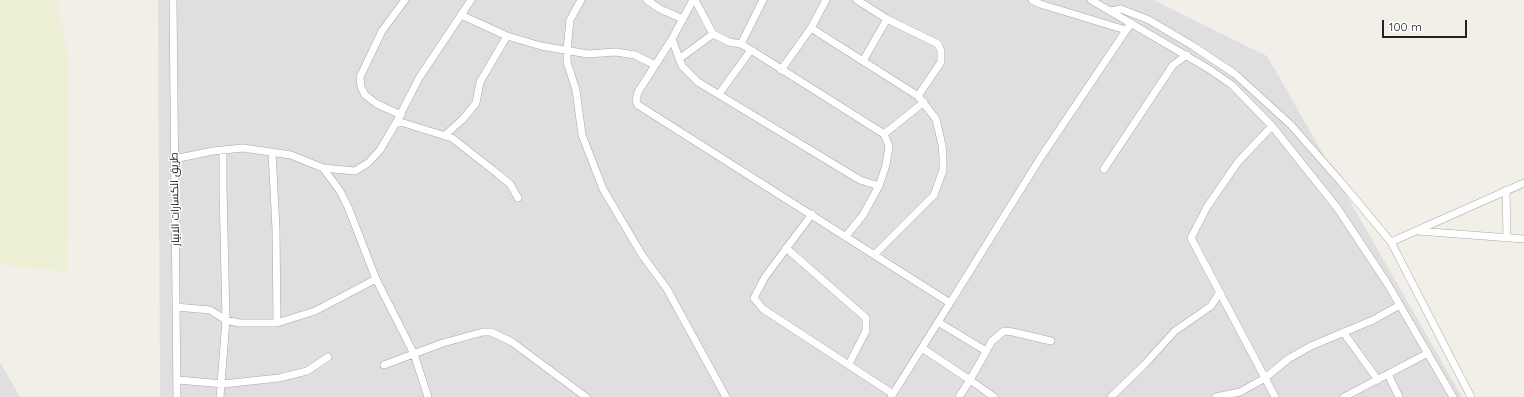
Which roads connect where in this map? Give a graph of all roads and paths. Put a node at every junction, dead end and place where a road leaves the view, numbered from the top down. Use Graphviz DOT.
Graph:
graph roads {
  1 [pos="173,0"];
  2 [pos="405,0"];
  3 [pos="471,0"];
  4 [pos="581,0"];
  5 [pos="647,0"];
  6 [pos="694,0"];
  7 [pos="763,0"];
  8 [pos="826,0"];
  9 [pos="857,0"];
  10 [pos="1032,0"];
  11 [pos="1091,0"];
  12 [pos="1110,11"];
  13 [pos="461,15"];
  14 [pos="683,19"];
  15 [pos="887,19"];
  16 [pos="1130,23"];
  17 [pos="811,28"];
  18 [pos="1126,30"];
  19 [pos="713,34"];
  20 [pos="507,36"];
  21 [pos="672,39"];
  22 [pos="741,44"];
  23 [pos="567,50"];
  24 [pos="751,50"];
  25 [pos="1187,55"];
  26 [pos="679,59"];
  27 [pos="863,61"];
  28 [pos="655,65"];
  29 [pos="781,70"];
  30 [pos="719,94"];
  31 [pos="918,96"];
  32 [pos="924,102"];
  33 [pos="399,118"];
  34 [pos="1272,126"];
  35 [pos="884,134"];
  36 [pos="446,135"];
  37 [pos="224,150"];
  38 [pos="272,152"];
  39 [pos="174,159"];
  40 [pos="324,168"];
  41 [pos="1104,169"];
  42 [pos="1524,183"];
  43 [pos="879,186"];
  44 [pos="1506,190"];
  45 [pos="518,198"];
  46 [pos="812,214"];
  47 [pos="1416,230"];
  48 [pos="846,236"];
  49 [pos="1507,238"];
  50 [pos="1524,239"];
  51 [pos="1391,242"];
  52 [pos="786,248"];
  53 [pos="875,254"];
  54 [pos="376,279"];
  55 [pos="1220,292"];
  56 [pos="950,303"];
  57 [pos="1400,305"];
  58 [pos="176,307"];
  59 [pos="226,320"];
  60 [pos="938,322"];
  61 [pos="277,324"];
  62 [pos="1343,332"];
  63 [pos="1052,341"];
  64 [pos="922,348"];
  65 [pos="986,352"];
  66 [pos="1428,353"];
  67 [pos="414,354"];
  68 [pos="328,357"];
  69 [pos="849,364"];
  70 [pos="384,365"];
  71 [pos="1388,374"];
  72 [pos="1265,378"];
  73 [pos="178,380"];
  74 [pos="970,380"];
  75 [pos="1378,380"];
  76 [pos="223,384"];
  77 [pos="892,395"];
  78 [pos="177,397"];
  79 [pos="220,397"];
  80 [pos="428,397"];
  81 [pos="586,397"];
  82 [pos="726,397"];
  83 [pos="959,397"];
  84 [pos="994,397"];
  85 [pos="1111,397"];
  86 [pos="1216,397"];
  87 [pos="1275,397"];
  88 [pos="1344,397"];
  89 [pos="1399,397"];
  90 [pos="1453,397"];
  91 [pos="1471,397"];
  1 -- 39 [label="street, طريق الكسارات الابيار"];
  2 -- 33 [label="street"];
  3 -- 13 [label="street"];
  4 -- 23 [label="street"];
  5 -- 14 [label="street"];
  6 -- 14 [label="street"];
  6 -- 19 [label="street"];
  7 -- 22 [label="street"];
  8 -- 17 [label="street"];
  9 -- 15 [label="street"];
  10 -- 18 [label="street"];
  11 -- 12 [label="street"];
  12 -- 16 [label="street"];
  12 -- 51 [label="street"];
  13 -- 20 [label="street"];
  13 -- 33 [label="street"];
  14 -- 21 [label="street"];
  15 -- 27 [label="street"];
  15 -- 31 [label="street"];
  16 -- 18 [label="street"];
  16 -- 25 [label="street"];
  17 -- 27 [label="street"];
  17 -- 29 [label="street"];
  18 -- 56 [label="street"];
  19 -- 22 [label="street"];
  19 -- 26 [label="street"];
  20 -- 23 [label="street"];
  20 -- 36 [label="street"];
  21 -- 26 [label="street"];
  21 -- 28 [label="street"];
  22 -- 24 [label="street"];
  23 -- 28 [label="street"];
  23 -- 82 [label="street"];
  24 -- 29 [label="street"];
  24 -- 30 [label="street"];
  25 -- 34 [label="street"];
  25 -- 41 [label="street"];
  26 -- 30 [label="street"];
  27 -- 31 [label="street"];
  28 -- 46 [label="street"];
  29 -- 35 [label="street"];
  30 -- 43 [label="street"];
  31 -- 32 [label="street"];
  32 -- 35 [label="street"];
  32 -- 53 [label="street"];
  33 -- 36 [label="street"];
  33 -- 40 [label="street"];
  34 -- 55 [label="street"];
  34 -- 57 [label="street"];
  35 -- 43 [label="street"];
  36 -- 45 [label="street"];
  37 -- 38 [label="street"];
  37 -- 39 [label="street"];
  37 -- 59 [label="street"];
  38 -- 40 [label="street"];
  38 -- 61 [label="street"];
  39 -- 58 [label="street, طريق الكسارات الابيار"];
  40 -- 54 [label="street"];
  42 -- 44 [label="street"];
  43 -- 48 [label="street"];
  44 -- 47 [label="street"];
  44 -- 49 [label="street"];
  46 -- 48 [label="street"];
  46 -- 52 [label="street"];
  47 -- 49 [label="street"];
  47 -- 51 [label="street"];
  48 -- 53 [label="street"];
  49 -- 50 [label="street"];
  51 -- 91 [label="street"];
  52 -- 69 [label="street"];
  52 -- 69 [label="street"];
  53 -- 56 [label="street"];
  54 -- 61 [label="street"];
  54 -- 67 [label="street"];
  55 -- 72 [label="street"];
  55 -- 85 [label="street"];
  56 -- 60 [label="street"];
  57 -- 62 [label="street"];
  57 -- 66 [label="street"];
  58 -- 59 [label="street"];
  58 -- 73 [label="street, طريق الكسارات الابيار"];
  59 -- 61 [label="street"];
  59 -- 76 [label="street"];
  60 -- 64 [label="street"];
  60 -- 65 [label="street"];
  62 -- 72 [label="street"];
  62 -- 75 [label="street"];
  63 -- 65 [label="street"];
  64 -- 74 [label="street"];
  64 -- 77 [label="street"];
  65 -- 74 [label="street"];
  66 -- 71 [label="street"];
  66 -- 90 [label="street"];
  67 -- 70 [label="street"];
  67 -- 80 [label="street"];
  67 -- 81 [label="street"];
  68 -- 76 [label="street"];
  69 -- 77 [label="street"];
  71 -- 75 [label="street"];
  71 -- 89 [label="street"];
  72 -- 86 [label="street"];
  72 -- 87 [label="street"];
  73 -- 76 [label="street"];
  73 -- 78 [label="street, طريق الكسارات الابيار"];
  74 -- 83 [label="street"];
  74 -- 84 [label="street"];
  75 -- 88 [label="street"];
  76 -- 79 [label="street"];
}
